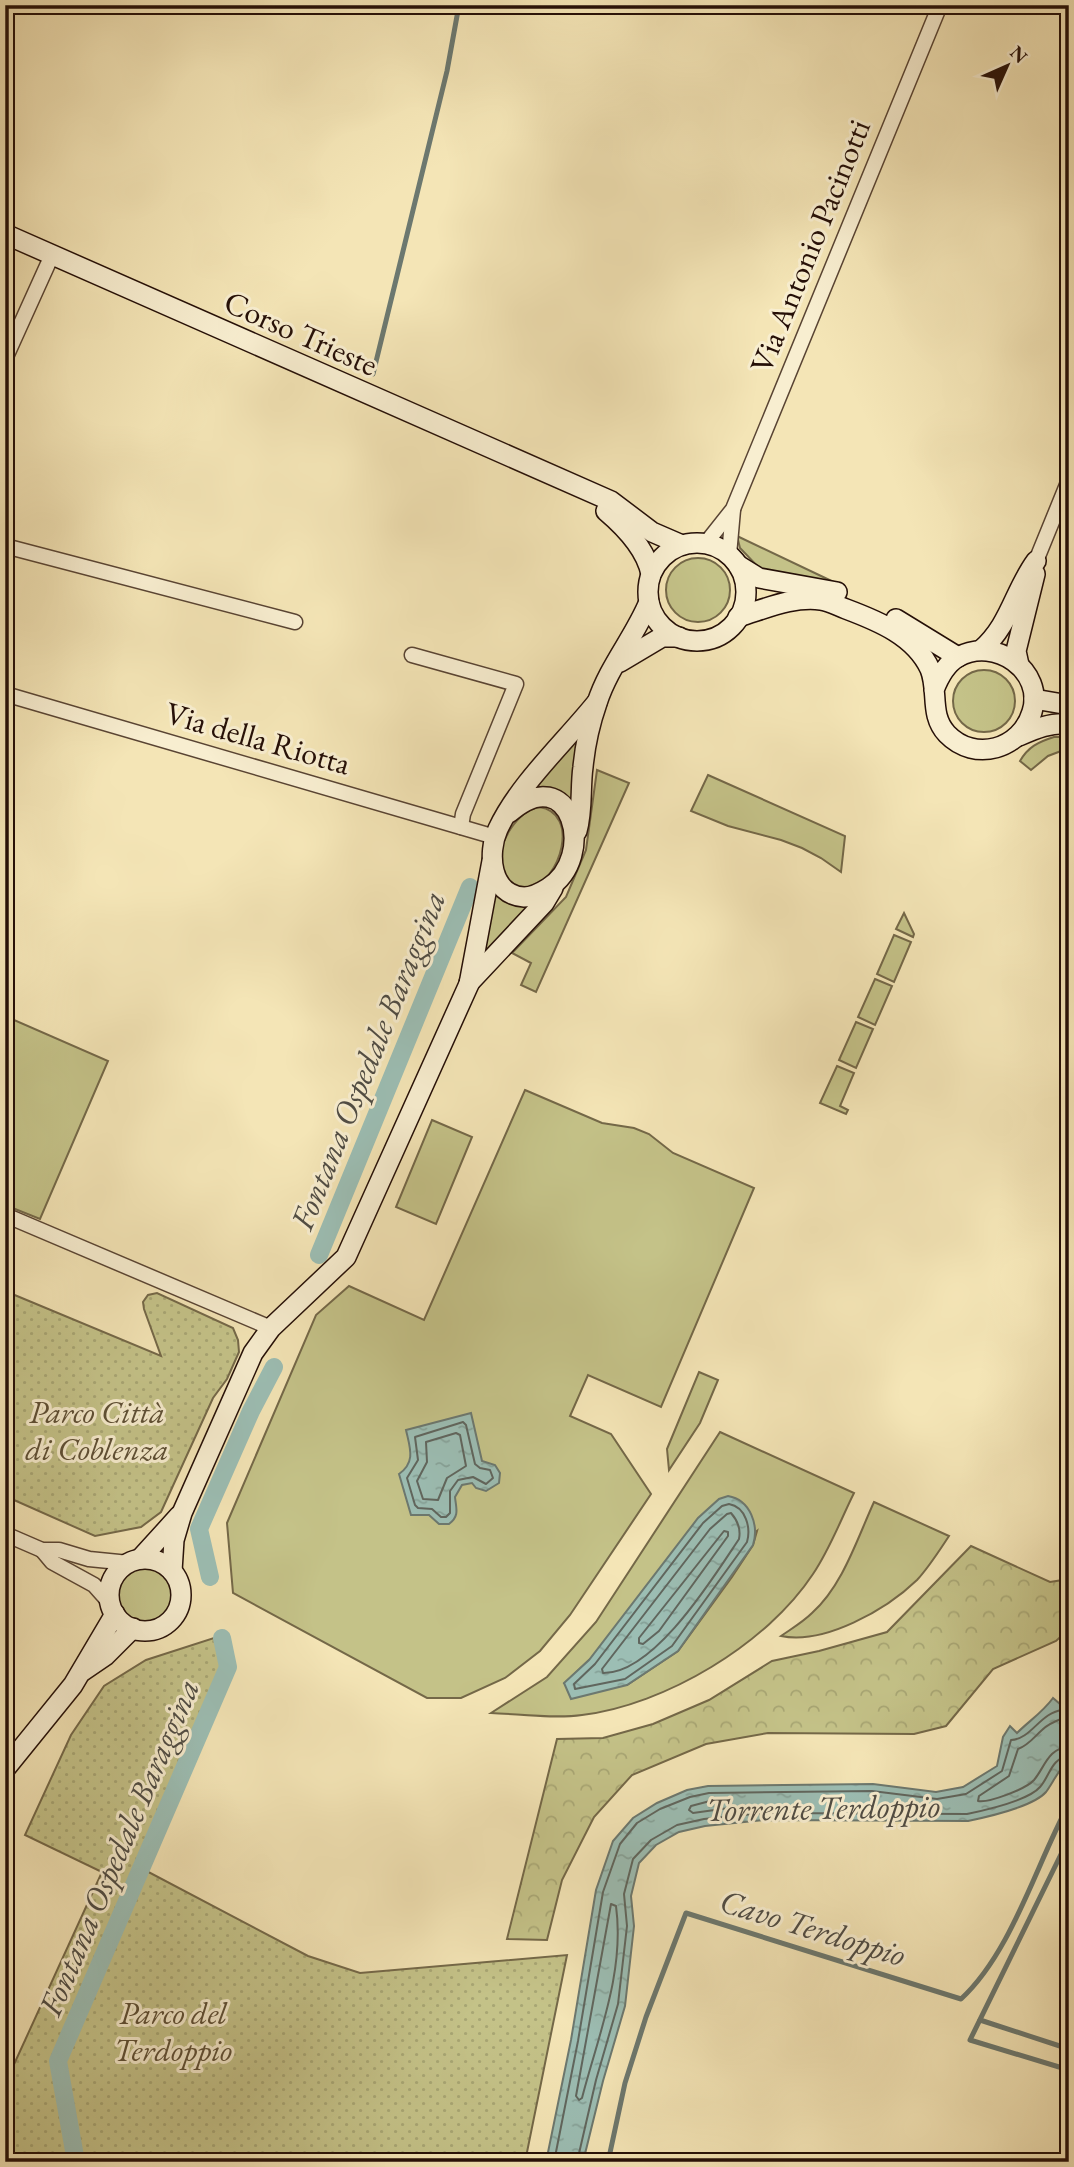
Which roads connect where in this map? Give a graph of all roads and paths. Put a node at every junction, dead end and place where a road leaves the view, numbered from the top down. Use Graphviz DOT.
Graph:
graph roads {
  1 [pos="940,5"];
  2 [pos="5,234"];
  3 [pos="52,255"];
  4 [pos="5,359"];
  5 [pos="1069,480"];
  6 [pos="572,486"];
  7 [pos="733,509"];
  8 [pos="706,544"];
  9 [pos="682,545"];
  10 [pos="5,546"];
  11 [pos="733,560"];
  12 [pos="1036,561"];
  13 [pos="651,574"];
  14 [pos="649,602"];
  15 [pos="738,617"];
  16 [pos="295,622"];
  17 [pos="679,637"];
  18 [pos="981,650"];
  19 [pos="412,655"];
  20 [pos="958,657"];
  21 [pos="1019,665"];
  22 [pos="611,669"];
  23 [pos="933,690"];
  24 [pos="5,694"];
  25 [pos="1034,699"];
  26 [pos="597,702"];
  27 [pos="1069,705"];
  28 [pos="1069,724"];
  29 [pos="1019,736"];
  30 [pos="509,813"];
  31 [pos="461,827"];
  32 [pos="575,835"];
  33 [pos="495,837"];
  34 [pos="492,861"];
  35 [pos="555,884"];
  36 [pos="469,984"];
  37 [pos="5,1215"];
  38 [pos="271,1328"];
  39 [pos="182,1513"];
  40 [pos="5,1534"];
  41 [pos="42,1550"];
  42 [pos="134,1561"];
  43 [pos="172,1571"];
  44 [pos="112,1608"];
  45 [pos="133,1628"];
  46 [pos="82,1671"];
  47 [pos="5,1769"];
  1 -- 7 [label="street, Via Antonio Pacinotti"];
  2 -- 3 [label="main road, Corso Trieste"];
  3 -- 4 [label="street"];
  3 -- 6 [label="main road, Corso Trieste"];
  5 -- 12 [label="street"];
  6 -- 9 [label="main road, Corso Trieste"];
  6 -- 13 [label="main road, Corso Trieste"];
  7 -- 8 [label="street, Via Antonio Pacinotti"];
  7 -- 11 [label="street, Via Antonio Pacinotti"];
  8 -- 9 [label="main road"];
  8 -- 11 [label="main road"];
  9 -- 13 [label="main road"];
  10 -- 16 [label="street"];
  11 -- 15 [label="main road"];
  11 -- 20 [label="main road"];
  12 -- 18 [label="main road"];
  12 -- 21 [label="main road"];
  13 -- 14 [label="main road"];
  14 -- 17 [label="main road"];
  14 -- 22 [label="main road"];
  15 -- 17 [label="main road"];
  15 -- 23 [label="main road"];
  17 -- 22 [label="main road"];
  18 -- 20 [label="main road"];
  18 -- 21 [label="main road"];
  19 -- 31 [label="street"];
  20 -- 23 [label="main road"];
  21 -- 25 [label="main road"];
  22 -- 26 [label="main road"];
  23 -- 29 [label="main road"];
  24 -- 31 [label="street, Via della Riotta"];
  25 -- 27 [label="main road"];
  25 -- 29 [label="main road"];
  26 -- 30 [label="main road"];
  26 -- 32 [label="main road"];
  28 -- 29 [label="main road"];
  30 -- 32 [label="main road"];
  30 -- 33 [label="main road"];
  31 -- 33 [label="street, Via della Riotta"];
  32 -- 35 [label="main road"];
  33 -- 34 [label="main road"];
  34 -- 35 [label="main road"];
  34 -- 36 [label="main road"];
  35 -- 36 [label="main road"];
  36 -- 38 [label="main road"];
  37 -- 38 [label="street"];
  38 -- 39 [label="main road"];
  39 -- 42 [label="main road"];
  39 -- 43 [label="main road"];
  40 -- 41 [label="street"];
  41 -- 42 [label="street"];
  41 -- 44 [label="street"];
  42 -- 43 [label="main road"];
  42 -- 44 [label="main road"];
  43 -- 45 [label="main road"];
  44 -- 45 [label="main road"];
  44 -- 46 [label="main road"];
  45 -- 46 [label="main road"];
  46 -- 47 [label="main road"];
}
